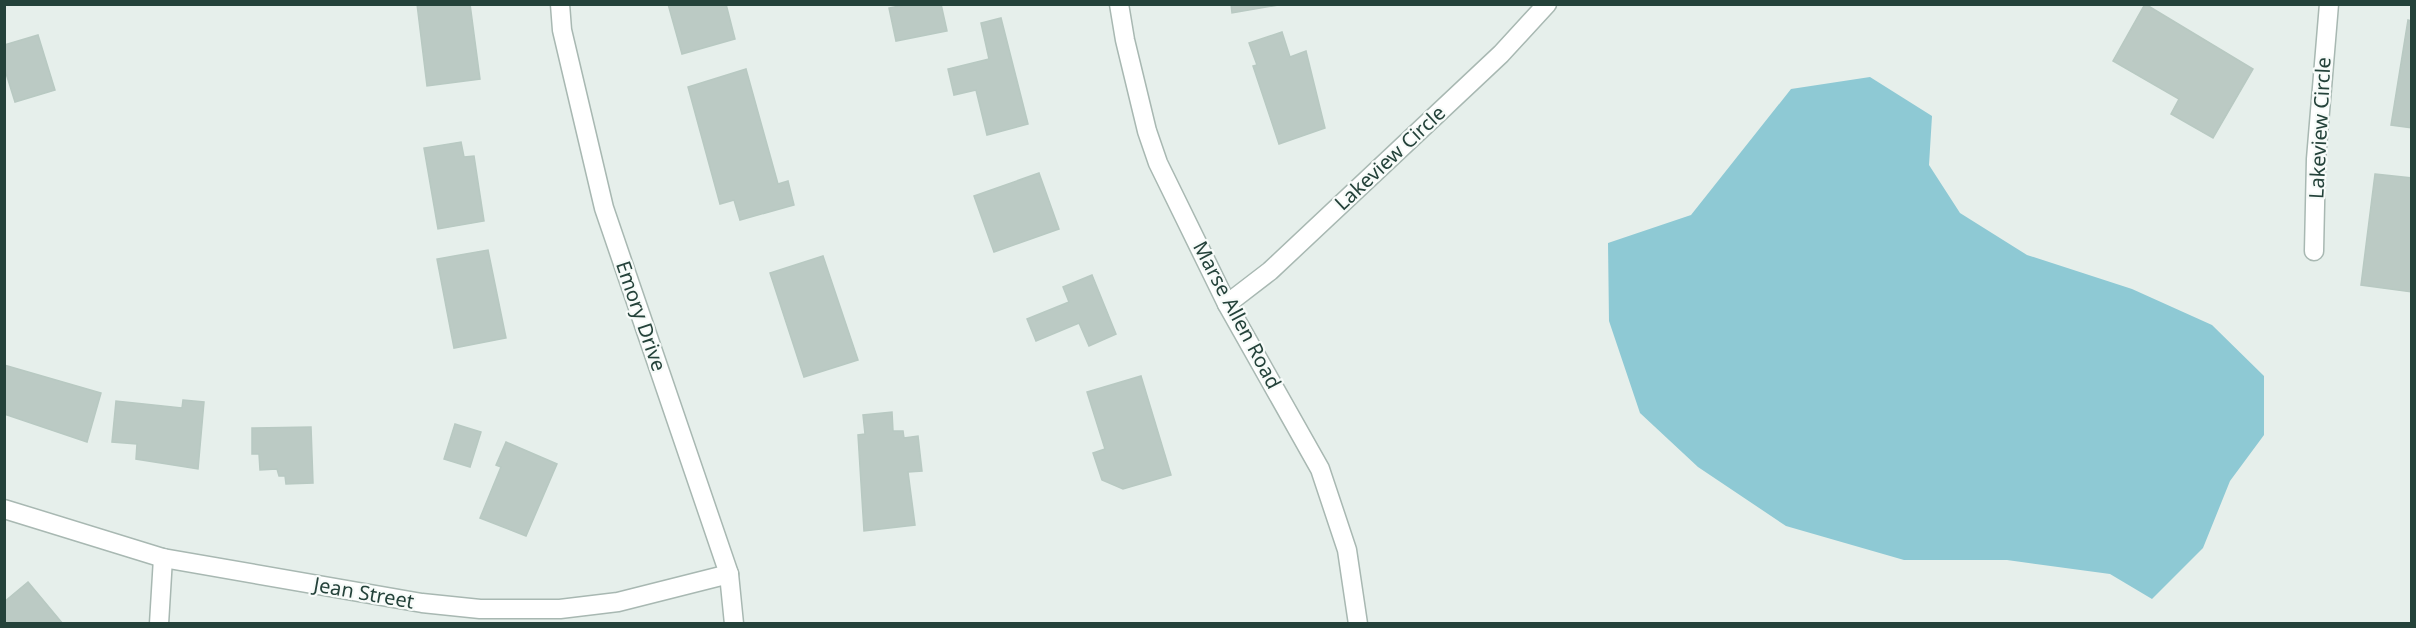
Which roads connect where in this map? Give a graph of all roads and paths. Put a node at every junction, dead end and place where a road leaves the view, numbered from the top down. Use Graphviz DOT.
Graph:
graph roads {
  1 [pos="560,4"];
  2 [pos="1119,4"];
  3 [pos="1546,4"];
  4 [pos="2329,4"];
  5 [pos="2314,251"];
  6 [pos="1227,304"];
  7 [pos="4,509"];
  8 [pos="163,558"];
  9 [pos="729,574"];
  10 [pos="159,624"];
  11 [pos="734,624"];
  12 [pos="1358,624"];
  1 -- 9 [label="street, Emory Drive"];
  2 -- 6 [label="street, Marse Allen Road"];
  3 -- 6 [label="street, Lakeview Circle"];
  4 -- 5 [label="street, Lakeview Circle"];
  6 -- 12 [label="street, Marse Allen Road"];
  7 -- 8 [label="street, Jean Street"];
  8 -- 9 [label="street, Jean Street"];
  8 -- 10 [label="street"];
  9 -- 11 [label="street, Emory Drive"];
}
